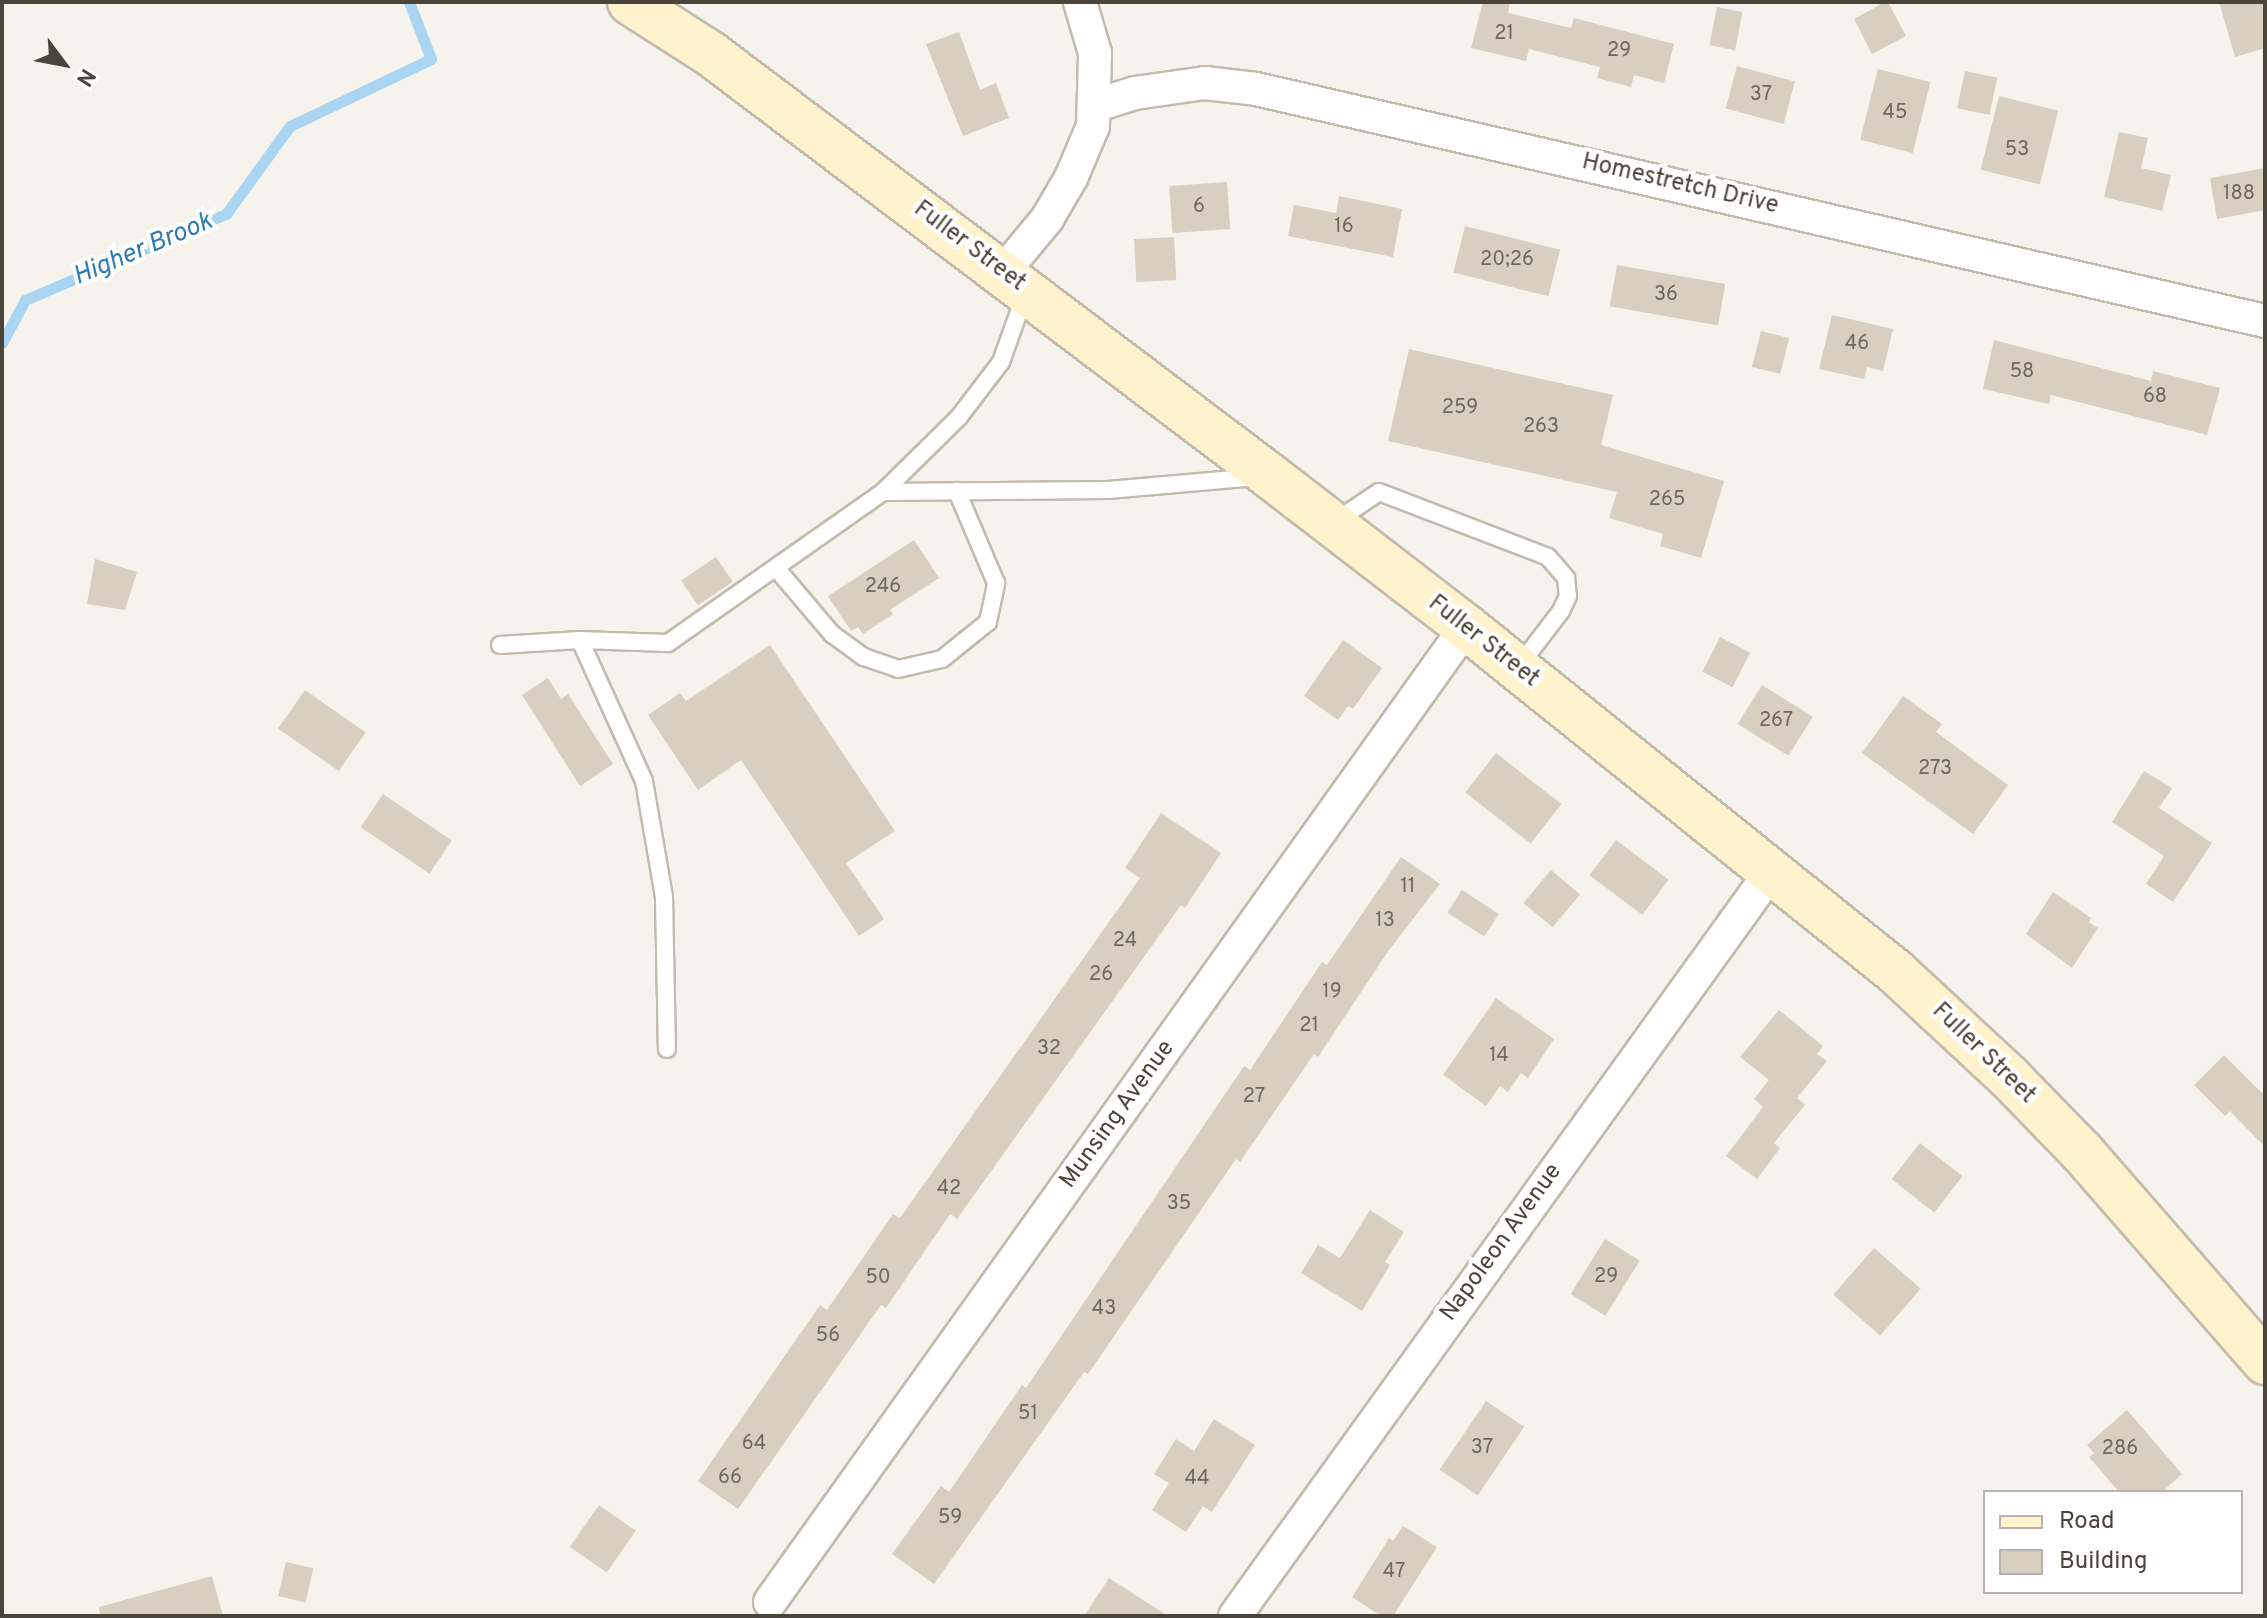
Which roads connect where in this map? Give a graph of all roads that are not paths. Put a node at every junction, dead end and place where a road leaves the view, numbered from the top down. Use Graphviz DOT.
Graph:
graph roads {
  1 [pos="630,2"];
  2 [pos="1080,2"];
  3 [pos="1094,106"];
  4 [pos="1015,281"];
  5 [pos="2265,321"];
  6 [pos="1270,476"];
  7 [pos="957,491"];
  8 [pos="883,492"];
  9 [pos="1332,524"];
  10 [pos="776,568"];
  11 [pos="1466,627"];
  12 [pos="580,640"];
  13 [pos="500,645"];
  14 [pos="1518,668"];
  15 [pos="1771,872"];
  16 [pos="667,1049"];
  17 [pos="2265,1362"];
  18 [pos="770,1602"];
  19 [pos="1235,1616"];
  1 -- 4 [label="street, Fuller Street"];
  2 -- 3 [label="street"];
  3 -- 4 [label="street"];
  3 -- 5 [label="street, Homestretch Drive"];
  4 -- 6 [label="street, Fuller Street"];
  4 -- 8 [label="lane"];
  6 -- 7 [label="lane"];
  6 -- 9 [label="street, Fuller Street"];
  7 -- 8 [label="lane"];
  7 -- 10 [label="lane"];
  8 -- 10 [label="lane"];
  9 -- 11 [label="street, Fuller Street"];
  9 -- 14 [label="lane"];
  10 -- 12 [label="lane"];
  11 -- 14 [label="street, Fuller Street"];
  11 -- 18 [label="street, Munsing Avenue"];
  12 -- 13 [label="lane"];
  12 -- 16 [label="lane"];
  14 -- 15 [label="street, Fuller Street"];
  15 -- 17 [label="street, Fuller Street"];
  15 -- 19 [label="street, Napoleon Avenue"];
}
